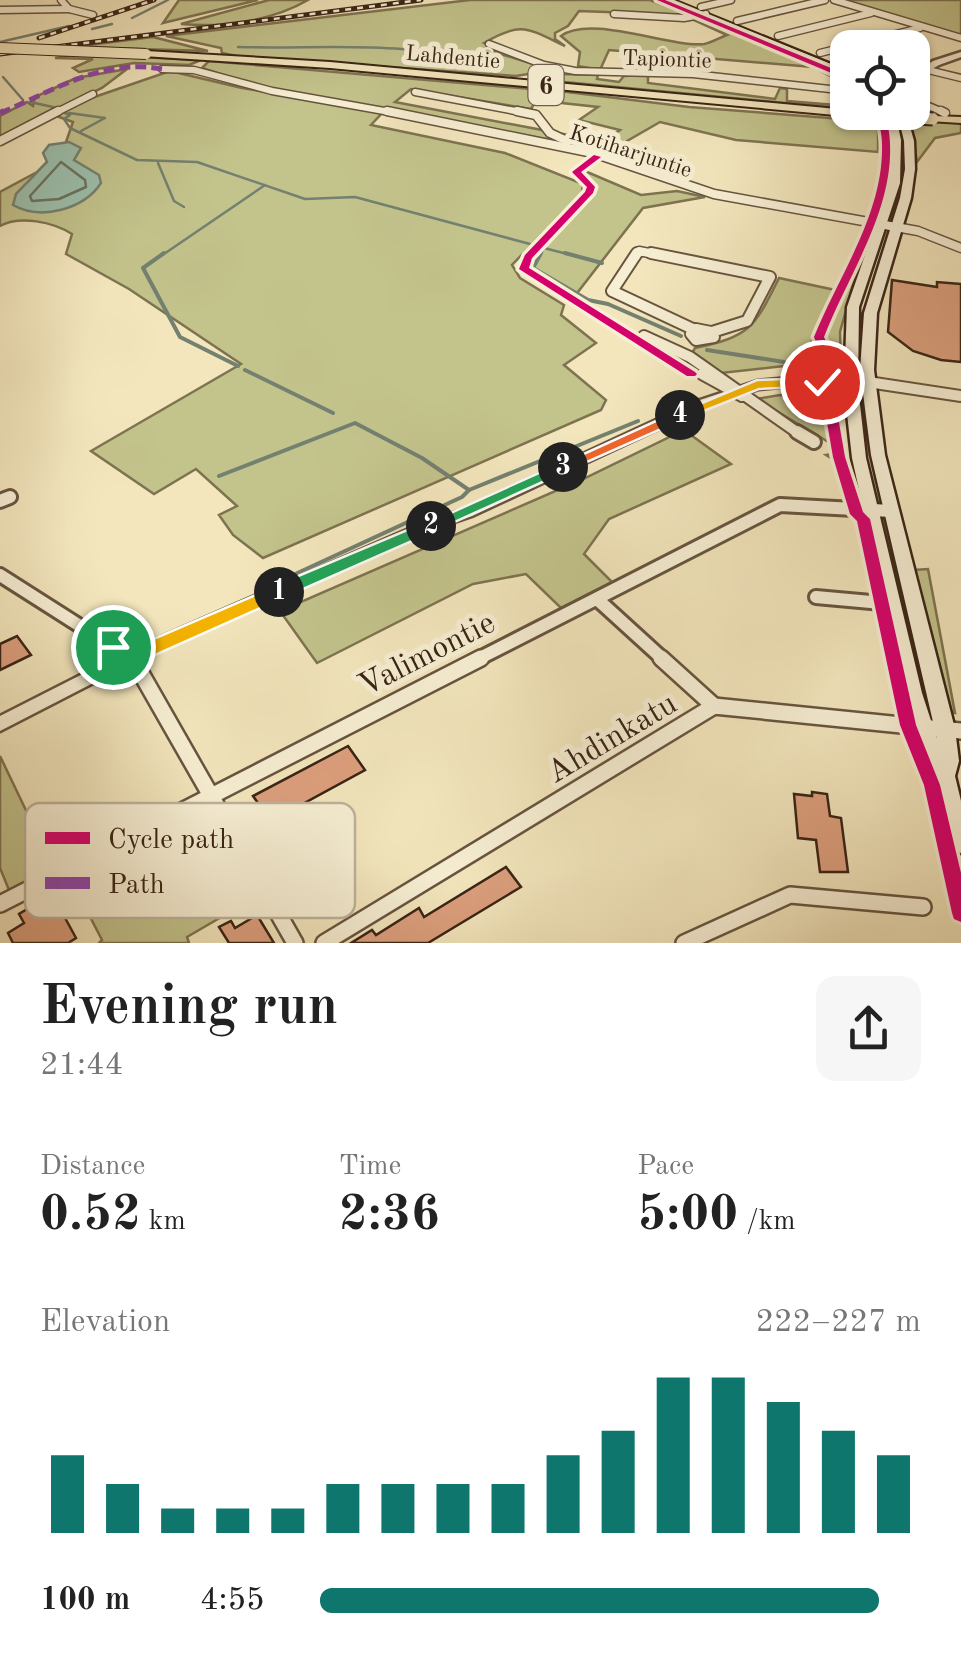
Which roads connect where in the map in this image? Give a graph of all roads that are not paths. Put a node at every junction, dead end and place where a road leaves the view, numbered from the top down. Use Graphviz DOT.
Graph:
graph roads {
  1 [pos="62,0"];
  2 [pos="668,0"];
  3 [pos="731,0"];
  4 [pos="825,0"];
  5 [pos="834,0"];
  6 [pos="69,9"];
  7 [pos="0,10"];
  8 [pos="703,11"];
  9 [pos="875,12"];
  10 [pos="614,14"];
  11 [pos="93,15"];
  12 [pos="736,20"];
  13 [pos="924,27"];
  14 [pos="778,36"];
  15 [pos="961,38"];
  16 [pos="490,44"];
  17 [pos="0,48"];
  18 [pos="820,53"];
  19 [pos="961,54"];
  20 [pos="830,66"];
  21 [pos="930,67"];
  22 [pos="162,68"];
  23 [pos="930,71"];
  24 [pos="961,78"];
  25 [pos="830,90"];
  26 [pos="415,92"];
  27 [pos="93,94"];
  28 [pos="930,106"];
  29 [pos="830,111"];
  30 [pos="945,113"];
  31 [pos="930,119"];
  32 [pos="961,120"];
  33 [pos="892,130"];
  34 [pos="908,130"];
  35 [pos="0,141"];
  36 [pos="594,153"];
  37 [pos="882,224"];
  38 [pos="897,226"];
  39 [pos="959,246"];
  40 [pos="695,335"];
  41 [pos="644,336"];
  42 [pos="677,353"];
  43 [pos="859,384"];
  44 [pos="735,391"];
  45 [pos="961,399"];
  46 [pos="814,442"];
  47 [pos="871,510"];
  48 [pos="891,511"];
  49 [pos="0,576"];
  50 [pos="816,597"];
  51 [pos="597,599"];
  52 [pos="893,604"];
  53 [pos="128,658"];
  54 [pos="714,706"];
  55 [pos="0,724"];
  56 [pos="922,726"];
  57 [pos="953,730"];
  58 [pos="945,776"];
  59 [pos="212,797"];
  60 [pos="200,803"];
  61 [pos="215,803"];
  62 [pos="961,844"];
  63 [pos="25,891"];
  64 [pos="0,904"];
  65 [pos="923,906"];
  66 [pos="282,918"];
  67 [pos="296,943"];
  68 [pos="324,943"];
  69 [pos="684,943"];
  1 -- 6 [label="street"];
  2 -- 8 [label="main road"];
  3 -- 8 [label="street"];
  4 -- 12 [label="street"];
  5 -- 9 [label="street"];
  6 -- 7 [label="street"];
  6 -- 11 [label="street"];
  8 -- 10 [label="street"];
  8 -- 20 [label="main road"];
  9 -- 13 [label="street"];
  9 -- 14 [label="street"];
  13 -- 15 [label="street"];
  13 -- 18 [label="street"];
  16 -- 25 [label="street, Tapiontie"];
  17 -- 29 [label="highway, Lahdentie / 6, bridge"];
  19 -- 21 [label="street"];
  22 -- 36 [label="street, Kotiharjuntie"];
  23 -- 24 [label="street"];
  26 -- 36 [label="street"];
  27 -- 35 [label="street"];
  28 -- 30 [label="street"];
  31 -- 32 [label="highway, Lahdentie / 6, bridge"];
  33 -- 37 [label="main road"];
  34 -- 38 [label="main road"];
  36 -- 37 [label="street, Kotiharjuntie"];
  37 -- 38 [label="street, Kotiharjuntie"];
  37 -- 43 [label="main road"];
  38 -- 39 [label="street, Kotiharjuntie"];
  38 -- 43 [label="main road"];
  40 -- 40 [label="street"];
  40 -- 42 [label="street"];
  41 -- 42 [label="street"];
  42 -- 44 [label="street"];
  43 -- 44 [label="street"];
  43 -- 45 [label="street"];
  43 -- 47 [label="main road"];
  43 -- 48 [label="main road"];
  44 -- 46 [label="street"];
  44 -- 53 [label="street"];
  47 -- 48 [label="street, Valimontie"];
  47 -- 51 [label="street, Valimontie"];
  47 -- 52 [label="main road"];
  48 -- 57 [label="main road"];
  49 -- 53 [label="street"];
  50 -- 52 [label="street"];
  51 -- 54 [label="street"];
  51 -- 59 [label="street, Valimontie"];
  52 -- 56 [label="main road"];
  53 -- 55 [label="street"];
  53 -- 59 [label="street"];
  54 -- 56 [label="street, Ahdinkatu"];
  54 -- 68 [label="street, Ahdinkatu"];
  56 -- 57 [label="street, Ahdinkatu"];
  56 -- 58 [label="main road"];
  57 -- 58 [label="main road"];
  58 -- 62 [label="main road"];
  59 -- 60 [label="street, Valimontie"];
  59 -- 61 [label="street"];
  63 -- 64 [label="street, Valimontie"];
  65 -- 69 [label="street"];
  66 -- 67 [label="street"];
}
